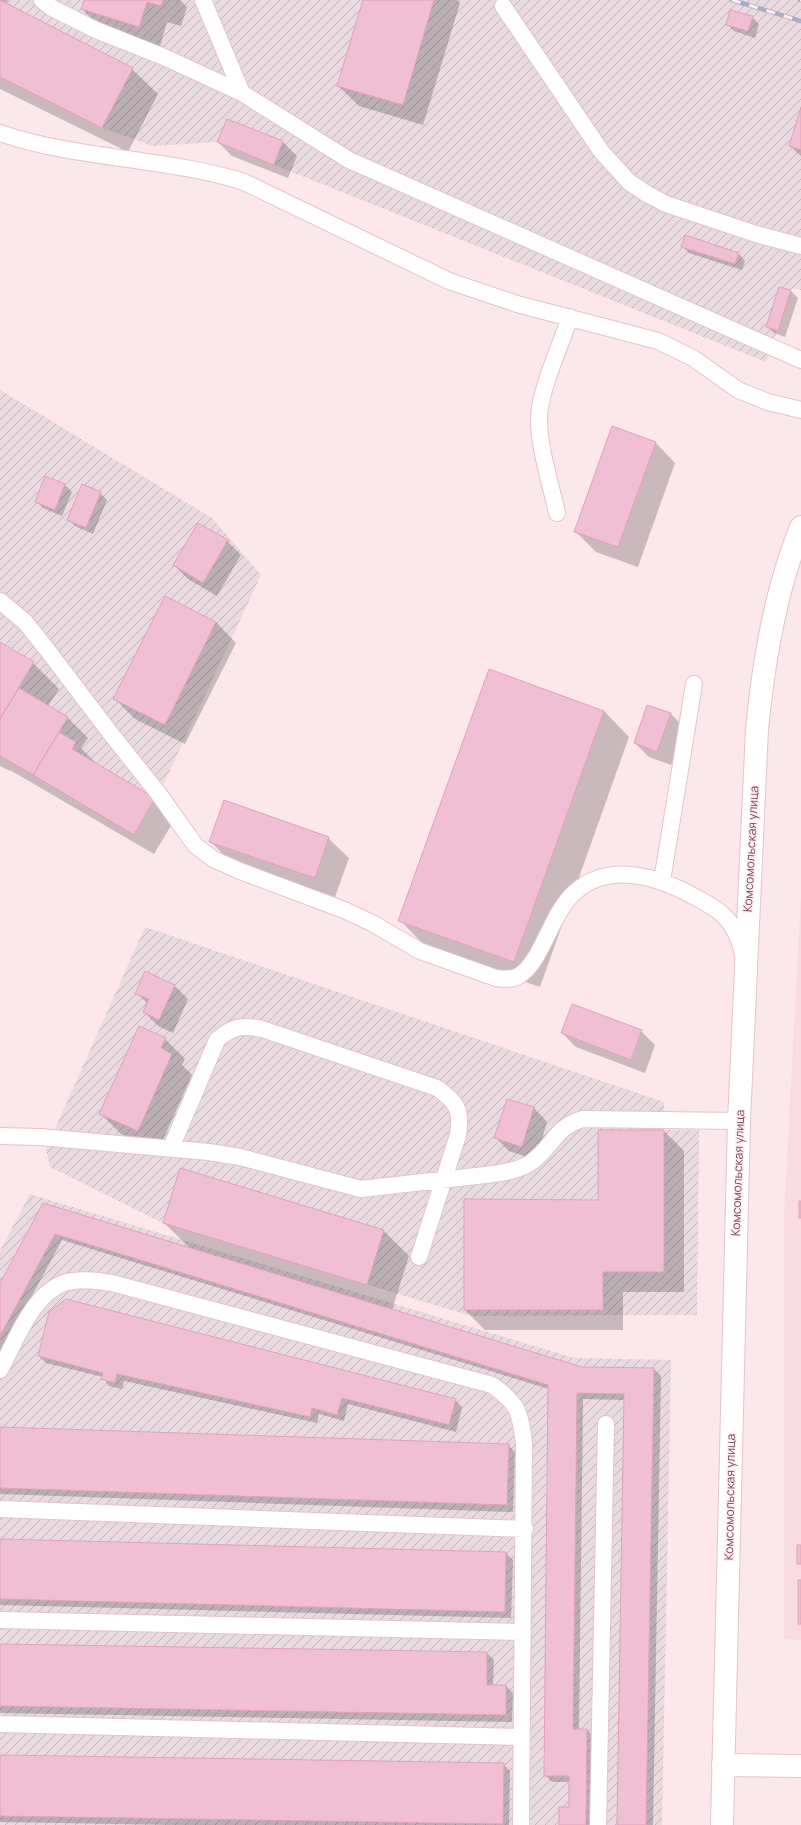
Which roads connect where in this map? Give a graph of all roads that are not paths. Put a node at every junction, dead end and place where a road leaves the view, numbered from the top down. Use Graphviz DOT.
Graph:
graph roads {
  1 [pos="42,0"];
  2 [pos="203,0"];
  3 [pos="503,6"];
  4 [pos="242,93"];
  5 [pos="0,133"];
  6 [pos="801,246"];
  7 [pos="570,317"];
  8 [pos="801,360"];
  9 [pos="801,410"];
  10 [pos="557,513"];
  11 [pos="801,527"];
  12 [pos="0,601"];
  13 [pos="694,684"];
  14 [pos="662,881"];
  15 [pos="745,962"];
  16 [pos="739,1121"];
  17 [pos="0,1136"];
  18 [pos="170,1148"];
  19 [pos="444,1180"];
  20 [pos="418,1257"];
  21 [pos="0,1370"];
  22 [pos="606,1424"];
  23 [pos="0,1509"];
  24 [pos="525,1529"];
  25 [pos="0,1620"];
  26 [pos="522,1632"];
  27 [pos="0,1724"];
  28 [pos="521,1737"];
  29 [pos="724,1765"];
  30 [pos="801,1766"];
  31 [pos="521,1825"];
  32 [pos="598,1825"];
  33 [pos="722,1825"];
  1 -- 4 [label="lane"];
  2 -- 4 [label="lane"];
  3 -- 6 [label="lane"];
  4 -- 8 [label="lane"];
  5 -- 7 [label="lane"];
  7 -- 9 [label="lane"];
  7 -- 10 [label="lane"];
  11 -- 15 [label="street, Комсомольская улица"];
  12 -- 14 [label="lane"];
  13 -- 14 [label="lane"];
  14 -- 15 [label="lane"];
  15 -- 16 [label="street, Комсомольская улица"];
  16 -- 19 [label="lane"];
  16 -- 29 [label="street, Комсомольская улица"];
  17 -- 18 [label="lane"];
  18 -- 19 [label="lane"];
  18 -- 19 [label="lane"];
  19 -- 20 [label="lane"];
  21 -- 24 [label="lane"];
  22 -- 32 [label="lane"];
  23 -- 24 [label="lane"];
  24 -- 26 [label="lane"];
  25 -- 26 [label="lane"];
  26 -- 28 [label="lane"];
  27 -- 28 [label="lane"];
  28 -- 31 [label="lane"];
  29 -- 30 [label="street"];
  29 -- 33 [label="street, Комсомольская улица"];
}
